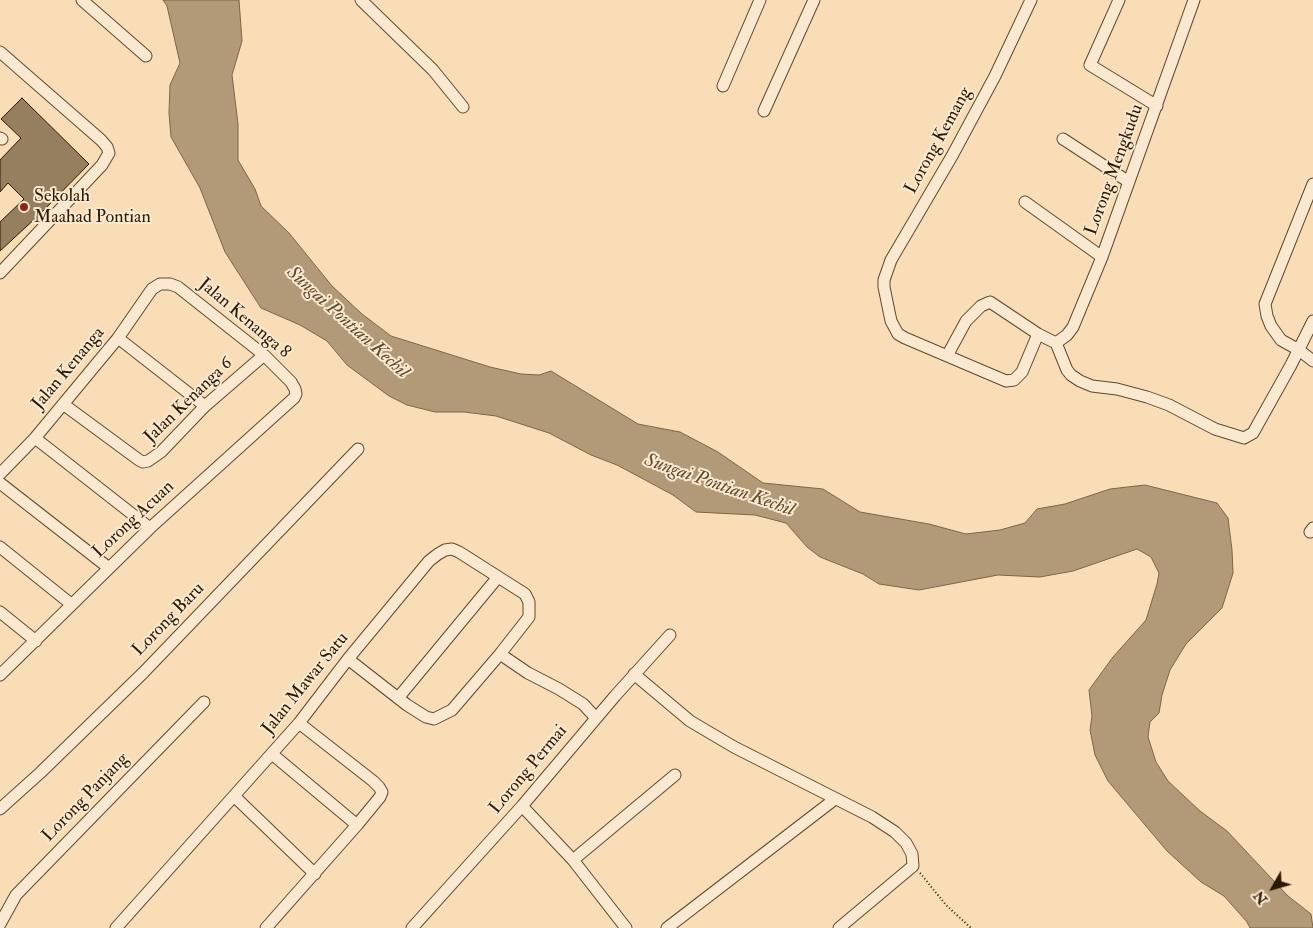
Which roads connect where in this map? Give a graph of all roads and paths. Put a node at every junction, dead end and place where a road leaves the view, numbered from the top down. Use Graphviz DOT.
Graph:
graph roads {
  1 [pos="82,0"];
  2 [pos="361,0"];
  3 [pos="760,0"];
  4 [pos="814,0"];
  5 [pos="1031,0"];
  6 [pos="1119,0"];
  7 [pos="1194,0"];
  8 [pos="0,52"];
  9 [pos="146,56"];
  10 [pos="723,86"];
  11 [pos="1157,106"];
  12 [pos="463,107"];
  13 [pos="764,111"];
  14 [pos="1063,139"];
  15 [pos="1129,182"];
  16 [pos="1313,184"];
  17 [pos="1025,202"];
  18 [pos="1102,257"];
  19 [pos="0,273"];
  20 [pos="160,284"];
  21 [pos="1313,321"];
  22 [pos="1038,334"];
  23 [pos="118,338"];
  24 [pos="1056,343"];
  25 [pos="1299,350"];
  26 [pos="264,355"];
  27 [pos="947,356"];
  28 [pos="1313,361"];
  29 [pos="296,394"];
  30 [pos="63,404"];
  31 [pos="205,406"];
  32 [pos="35,438"];
  33 [pos="358,449"];
  34 [pos="0,474"];
  35 [pos="0,483"];
  36 [pos="150,528"];
  37 [pos="0,547"];
  38 [pos="109,568"];
  39 [pos="498,577"];
  40 [pos="71,604"];
  41 [pos="0,612"];
  42 [pos="670,634"];
  43 [pos="36,641"];
  44 [pos="500,654"];
  45 [pos="348,659"];
  46 [pos="634,674"];
  47 [pos="0,675"];
  48 [pos="398,698"];
  49 [pos="204,702"];
  50 [pos="596,718"];
  51 [pos="299,723"];
  52 [pos="272,754"];
  53 [pos="675,775"];
  54 [pos="235,797"];
  55 [pos="835,799"];
  56 [pos="522,806"];
  57 [pos="0,810"];
  58 [pos="357,825"];
  59 [pos="573,860"];
  60 [pos="913,866"];
  61 [pos="315,874"];
  62 [pos="0,924"];
  63 [pos="116,928"];
  64 [pos="266,928"];
  65 [pos="412,928"];
  66 [pos="626,928"];
  67 [pos="667,928"];
  68 [pos="839,928"];
  69 [pos="971,928"];
  1 -- 9 [label="street"];
  2 -- 12 [label="street"];
  3 -- 10 [label="street"];
  4 -- 13 [label="street"];
  5 -- 27 [label="street, Lorong Kemang"];
  6 -- 11 [label="street"];
  7 -- 11 [label="street, Lorong Mengkudu"];
  8 -- 19 [label="street"];
  11 -- 15 [label="street, Lorong Mengkudu"];
  14 -- 15 [label="street"];
  15 -- 18 [label="street, Lorong Mengkudu"];
  16 -- 25 [label="street"];
  17 -- 18 [label="street"];
  18 -- 24 [label="street, Lorong Mengkudu"];
  20 -- 23 [label="street, Jalan Kenanga"];
  20 -- 26 [label="street, Jalan Kenanga 8"];
  21 -- 25 [label="street"];
  22 -- 24 [label="street"];
  22 -- 27 [label="street, Lorong Kemang"];
  22 -- 27 [label="street"];
  23 -- 30 [label="street, Jalan Kenanga"];
  23 -- 31 [label="street"];
  24 -- 25 [label="street"];
  25 -- 28 [label="street"];
  26 -- 29 [label="street, Jalan Kenanga 8"];
  26 -- 31 [label="street, Jalan Kenanga 6"];
  29 -- 36 [label="street, Lorong Acuan"];
  30 -- 31 [label="street, Jalan Kenanga 6"];
  30 -- 32 [label="street, Jalan Kenanga"];
  32 -- 34 [label="street, Jalan Kenanga"];
  32 -- 36 [label="street"];
  33 -- 57 [label="street, Lorong Baru"];
  35 -- 38 [label="street"];
  36 -- 38 [label="street, Lorong Acuan"];
  37 -- 40 [label="street"];
  38 -- 40 [label="street, Lorong Acuan"];
  39 -- 44 [label="street, Jalan Mawar Satu"];
  39 -- 45 [label="street, Jalan Mawar Satu"];
  39 -- 48 [label="street"];
  40 -- 43 [label="street, Lorong Acuan"];
  41 -- 43 [label="street"];
  42 -- 46 [label="street, Lorong Permai"];
  43 -- 47 [label="street, Lorong Acuan"];
  44 -- 48 [label="street"];
  44 -- 50 [label="street"];
  45 -- 48 [label="street"];
  45 -- 51 [label="street, Jalan Mawar Satu"];
  46 -- 50 [label="street, Lorong Permai"];
  46 -- 55 [label="street"];
  49 -- 62 [label="street, Lorong Panjang"];
  50 -- 56 [label="street, Lorong Permai"];
  51 -- 52 [label="street, Jalan Mawar Satu"];
  51 -- 58 [label="street"];
  52 -- 54 [label="street, Jalan Mawar Satu"];
  52 -- 58 [label="street"];
  53 -- 59 [label="street"];
  54 -- 61 [label="street"];
  54 -- 63 [label="street, Jalan Mawar Satu"];
  55 -- 60 [label="street"];
  55 -- 67 [label="street"];
  56 -- 59 [label="street"];
  56 -- 65 [label="street, Lorong Permai"];
  58 -- 61 [label="street"];
  59 -- 66 [label="street"];
  60 -- 68 [label="street"];
  60 -- 69 [label="path"];
  61 -- 64 [label="street"];
}
